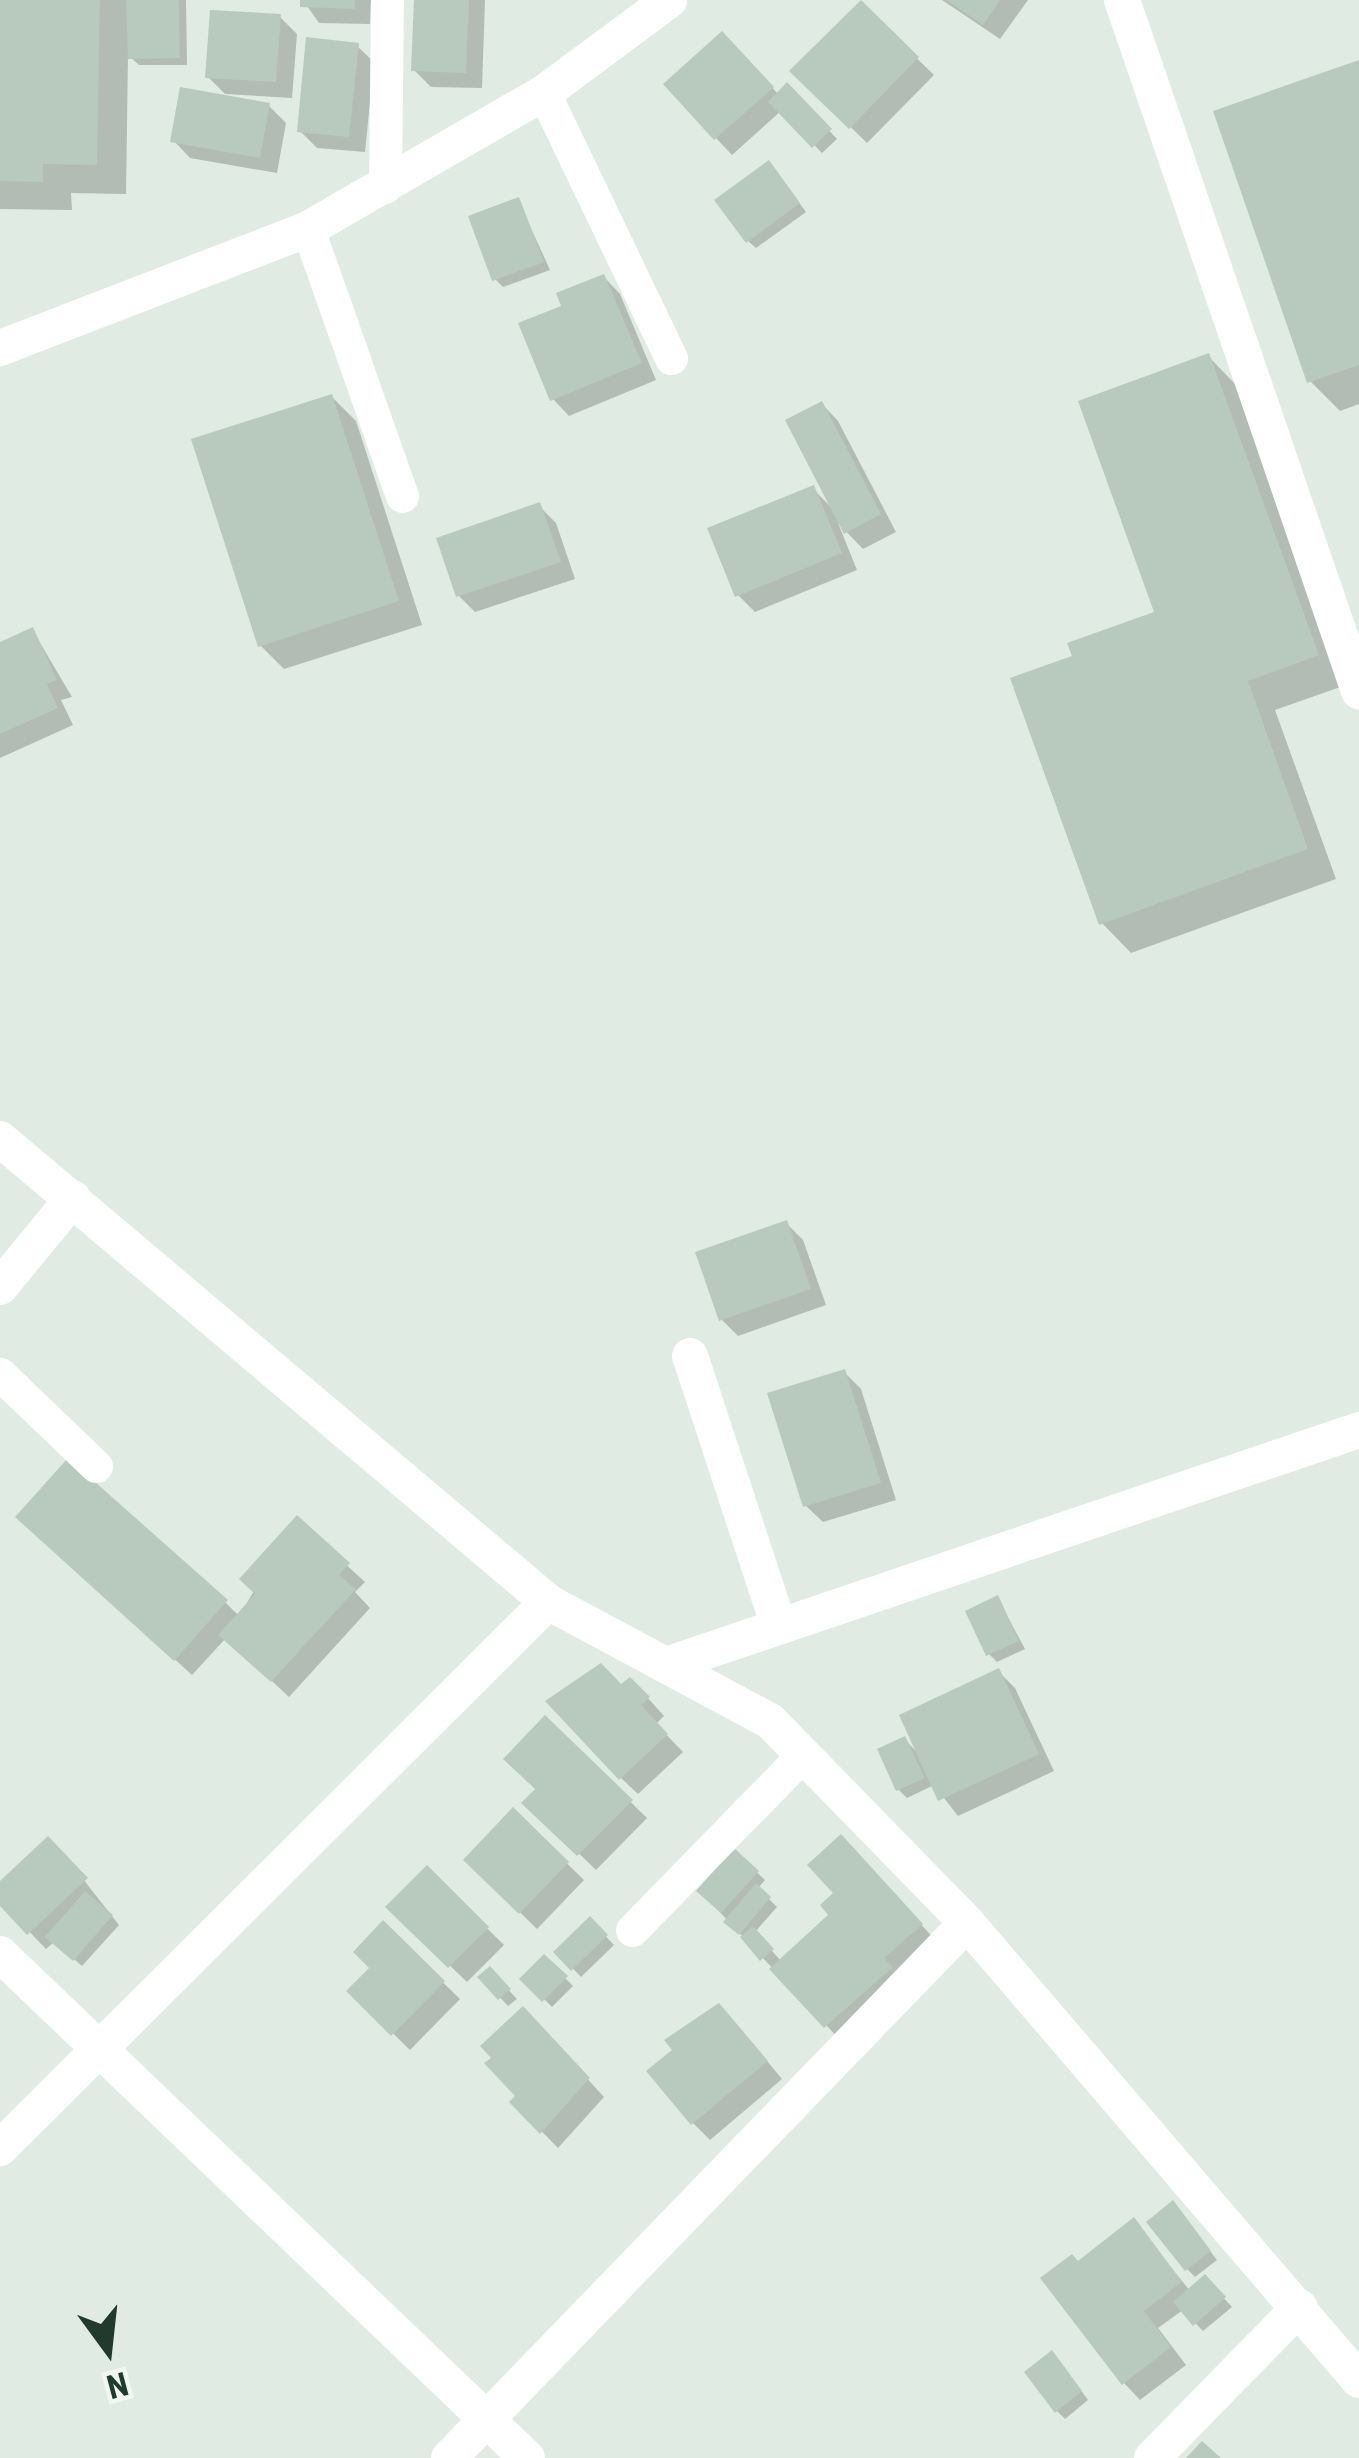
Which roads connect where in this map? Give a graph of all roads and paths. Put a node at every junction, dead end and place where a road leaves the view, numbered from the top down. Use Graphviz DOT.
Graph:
graph roads {
  1 [pos="387,0"];
  2 [pos="669,0"];
  3 [pos="1122,0"];
  4 [pos="544,93"];
  5 [pos="385,187"];
  6 [pos="308,229"];
  7 [pos="0,348"];
  8 [pos="671,358"];
  9 [pos="402,496"];
  10 [pos="1359,691"];
  11 [pos="0,1139"];
  12 [pos="73,1198"];
  13 [pos="0,1287"];
  14 [pos="690,1356"];
  15 [pos="0,1374"];
  16 [pos="1359,1430"];
  17 [pos="96,1466"];
  18 [pos="548,1602"];
  19 [pos="779,1627"];
  20 [pos="666,1665"];
  21 [pos="802,1756"];
  22 [pos="967,1923"];
  23 [pos="632,1930"];
  24 [pos="0,1954"];
  25 [pos="99,2044"];
  26 [pos="0,2148"];
  27 [pos="1300,2307"];
  28 [pos="1359,2380"];
  29 [pos="486,2418"];
  30 [pos="449,2458"];
  31 [pos="527,2458"];
  32 [pos="1152,2458"];
  1 -- 5 [label="lane"];
  2 -- 4 [label="street"];
  3 -- 10 [label="street"];
  4 -- 5 [label="street"];
  4 -- 8 [label="lane"];
  5 -- 6 [label="street"];
  6 -- 7 [label="street"];
  6 -- 9 [label="lane"];
  11 -- 12 [label="street"];
  12 -- 13 [label="street"];
  12 -- 18 [label="street"];
  14 -- 19 [label="street"];
  15 -- 17 [label="lane"];
  16 -- 19 [label="street"];
  18 -- 20 [label="street"];
  18 -- 25 [label="street"];
  19 -- 20 [label="street"];
  20 -- 21 [label="street"];
  21 -- 22 [label="street"];
  21 -- 23 [label="lane"];
  22 -- 27 [label="street"];
  22 -- 29 [label="street"];
  24 -- 25 [label="street"];
  25 -- 26 [label="street"];
  25 -- 29 [label="street"];
  27 -- 28 [label="street"];
  27 -- 32 [label="street"];
  29 -- 30 [label="street"];
  29 -- 31 [label="street"];
}
